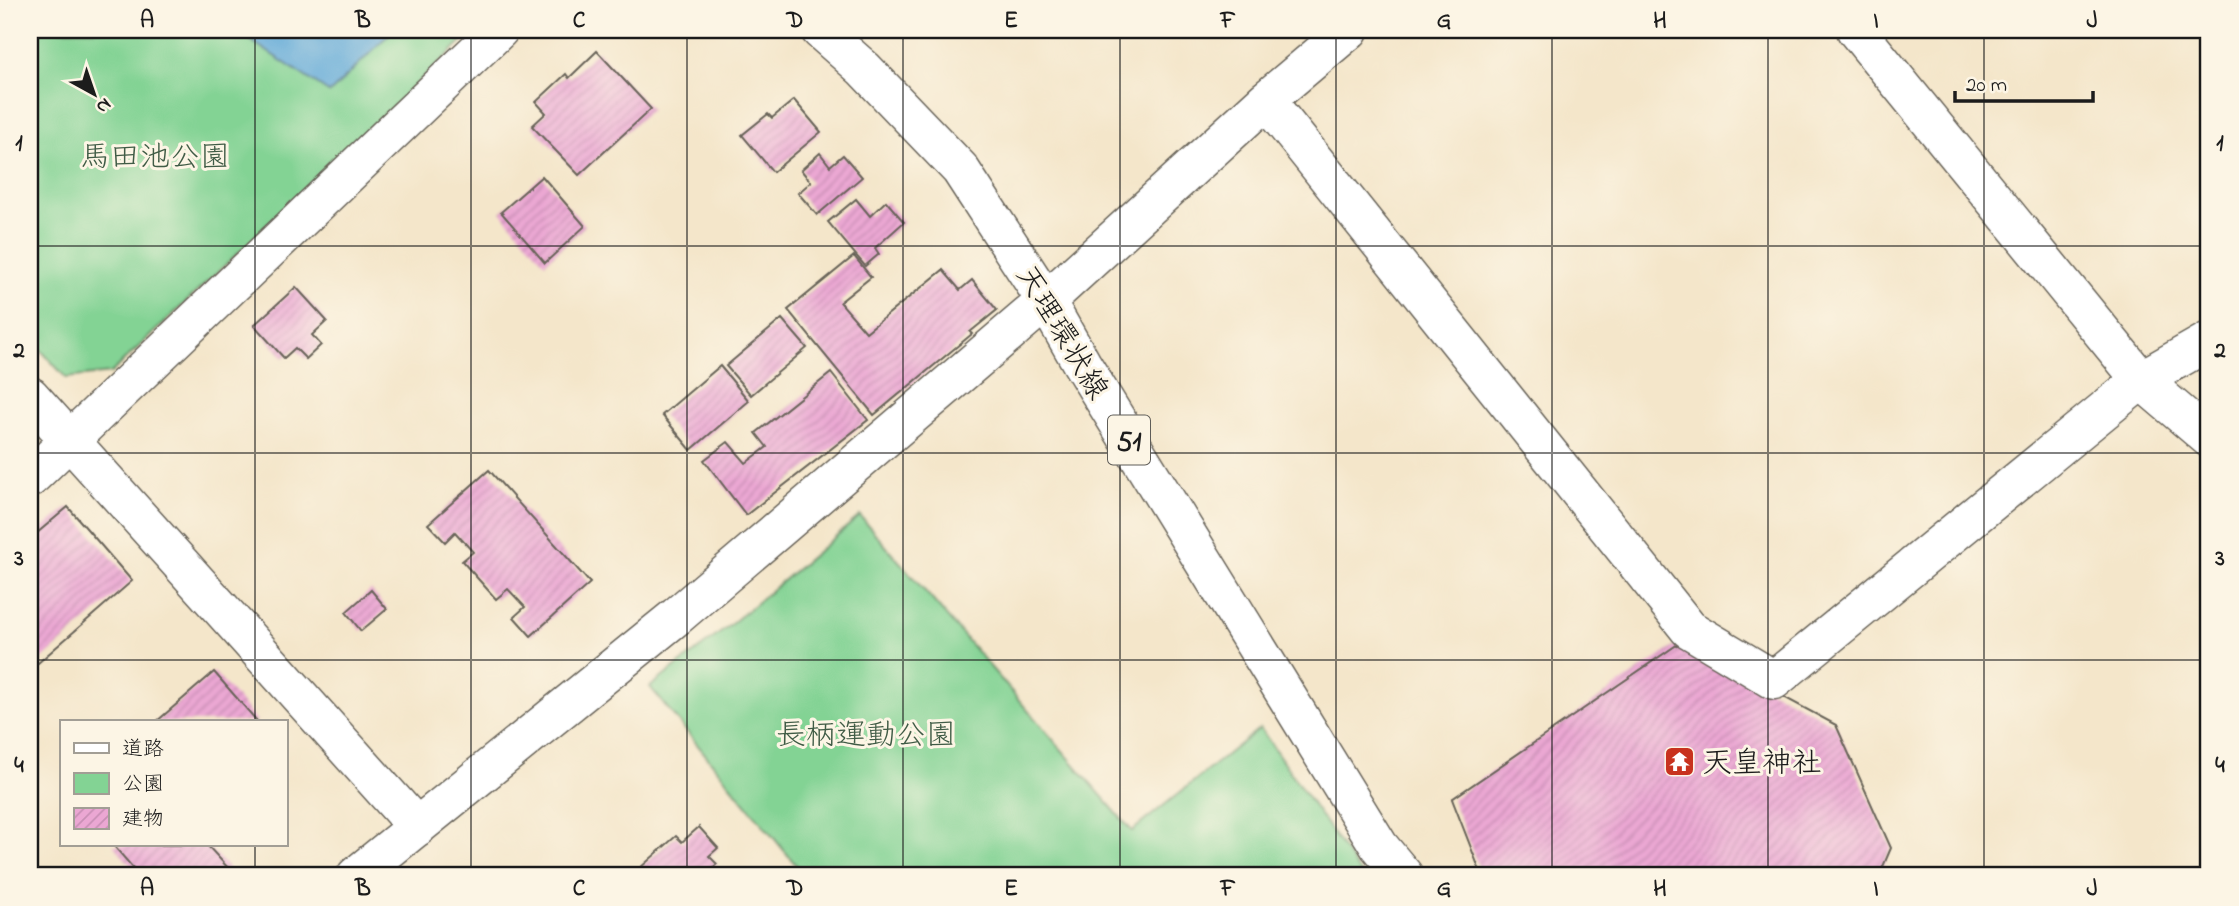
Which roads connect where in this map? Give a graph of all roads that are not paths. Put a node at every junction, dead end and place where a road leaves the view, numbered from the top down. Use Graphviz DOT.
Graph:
graph roads {
  1 [pos="499,30"];
  2 [pos="820,30"];
  3 [pos="1349,30"];
  4 [pos="1856,30"];
  5 [pos="1266,100"];
  6 [pos="1046,301"];
  7 [pos="2209,341"];
  8 [pos="2140,380"];
  9 [pos="30,396"];
  10 [pos="2209,438"];
  11 [pos="69,440"];
  12 [pos="30,478"];
  13 [pos="417,827"];
  14 [pos="356,876"];
  15 [pos="1404,876"];
  1 -- 11 [label="street"];
  2 -- 6 [label="street, 天理環状線 / 51"];
  3 -- 5 [label="street"];
  4 -- 8 [label="street"];
  5 -- 6 [label="street"];
  5 -- 8 [label="street"];
  6 -- 13 [label="street"];
  6 -- 15 [label="street, 天理環状線 / 51"];
  7 -- 8 [label="street"];
  8 -- 10 [label="street"];
  9 -- 11 [label="street"];
  11 -- 12 [label="street"];
  11 -- 13 [label="street"];
  13 -- 14 [label="street"];
}
